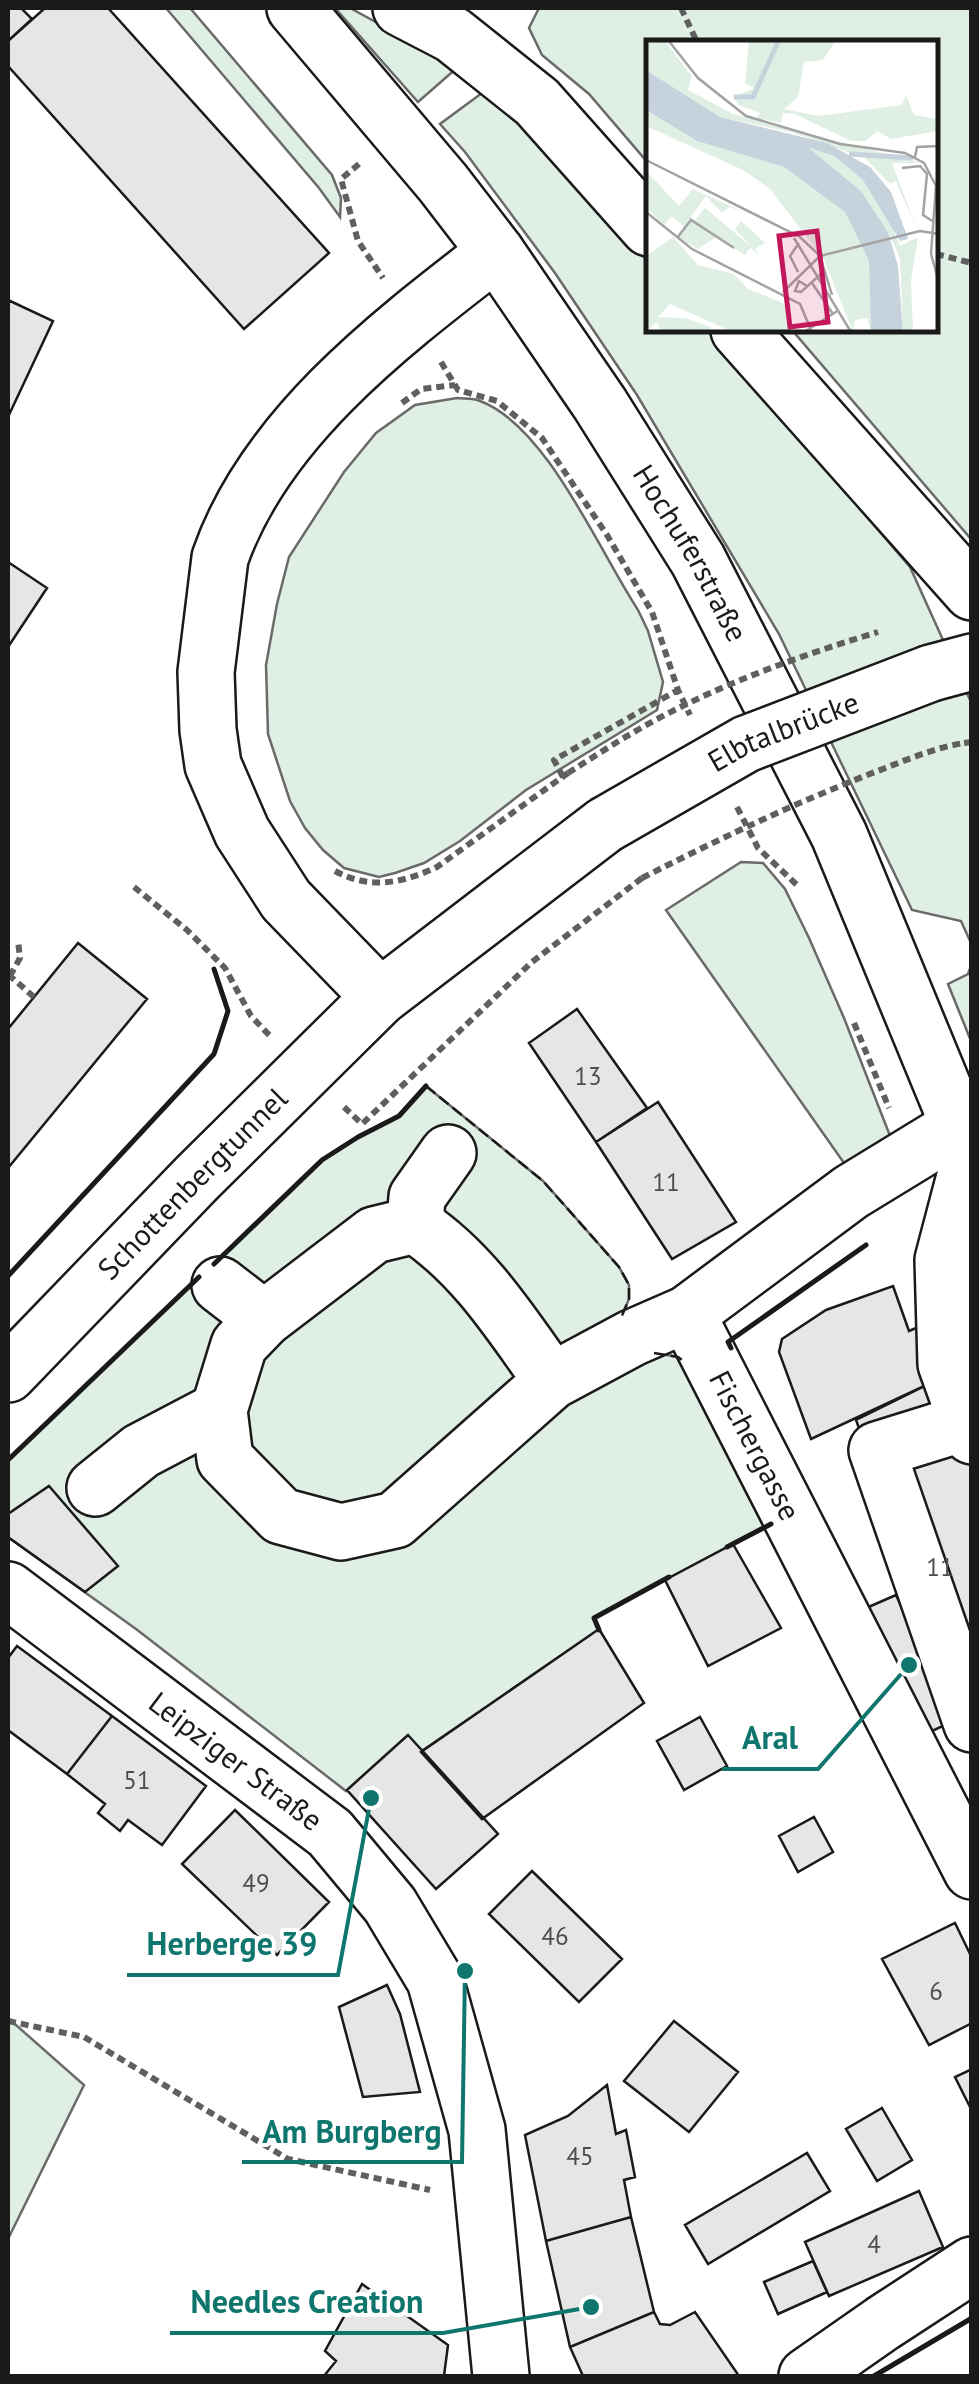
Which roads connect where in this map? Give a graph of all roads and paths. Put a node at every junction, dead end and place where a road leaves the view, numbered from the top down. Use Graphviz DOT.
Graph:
graph roads {
  1 [pos="295,8"];
  2 [pos="401,8"];
  3 [pos="681,8"];
  4 [pos="696,40"];
  5 [pos="646,225"];
  6 [pos="496,252"];
  7 [pos="939,255"];
  8 [pos="972,263"];
  9 [pos="742,332"];
  10 [pos="455,385"];
  11 [pos="391,411"];
  12 [pos="972,592"];
  13 [pos="951,668"];
  14 [pos="678,690"];
  15 [pos="968,742"];
  16 [pos="326,866"];
  17 [pos="134,887"];
  18 [pos="18,941"];
  19 [pos="9,977"];
  20 [pos="34,996"];
  21 [pos="380,996"];
  22 [pos="306,1071"];
  23 [pos="967,1151"];
  24 [pos="448,1153"];
  25 [pos="415,1225"];
  26 [pos="220,1285"];
  27 [pos="686,1314"];
  28 [pos="264,1319"];
  29 [pos="8,1374"];
  30 [pos="552,1381"];
  31 [pos="219,1410"];
  32 [pos="969,1429"];
  33 [pos="95,1488"];
  34 [pos="8,1590"];
  35 [pos="972,1724"];
  36 [pos="972,1871"];
  37 [pos="8,2020"];
  38 [pos="485,2202"];
  39 [pos="972,2266"];
  40 [pos="501,2376"];
  41 [pos="807,2376"];
  1 -- 6 [label="main road, Hochuferstraße"];
  2 -- 5 [label="main road"];
  3 -- 4 [label="path"];
  6 -- 21 [label="main road"];
  6 -- 23 [label="main road, Hochuferstraße"];
  7 -- 8 [label="path"];
  9 -- 12 [label="main road"];
  10 -- 11 [label="path"];
  13 -- 21 [label="main road, Elbtalbrücke, bridge"];
  14 -- 16 [label="path"];
  15 -- 22 [label="path, bridge"];
  17 -- 22 [label="path"];
  18 -- 19 [label="path"];
  19 -- 20 [label="path"];
  21 -- 22 [label="main road, Schottenbergtunnel"];
  22 -- 29 [label="main road, Schottenbergtunnel"];
  23 -- 27 [label="main road"];
  23 -- 32 [label="main road"];
  24 -- 25 [label="main road"];
  25 -- 28 [label="main road"];
  25 -- 30 [label="main road"];
  26 -- 28 [label="main road"];
  27 -- 30 [label="main road"];
  27 -- 36 [label="main road, Fischergasse"];
  28 -- 31 [label="main road"];
  30 -- 31 [label="main road"];
  31 -- 33 [label="main road"];
  32 -- 35 [label="main road"];
  34 -- 38 [label="main road, Leipziger Straße"];
  37 -- 38 [label="path"];
  38 -- 40 [label="main road, Leipziger Straße"];
  39 -- 41 [label="main road"];
}
